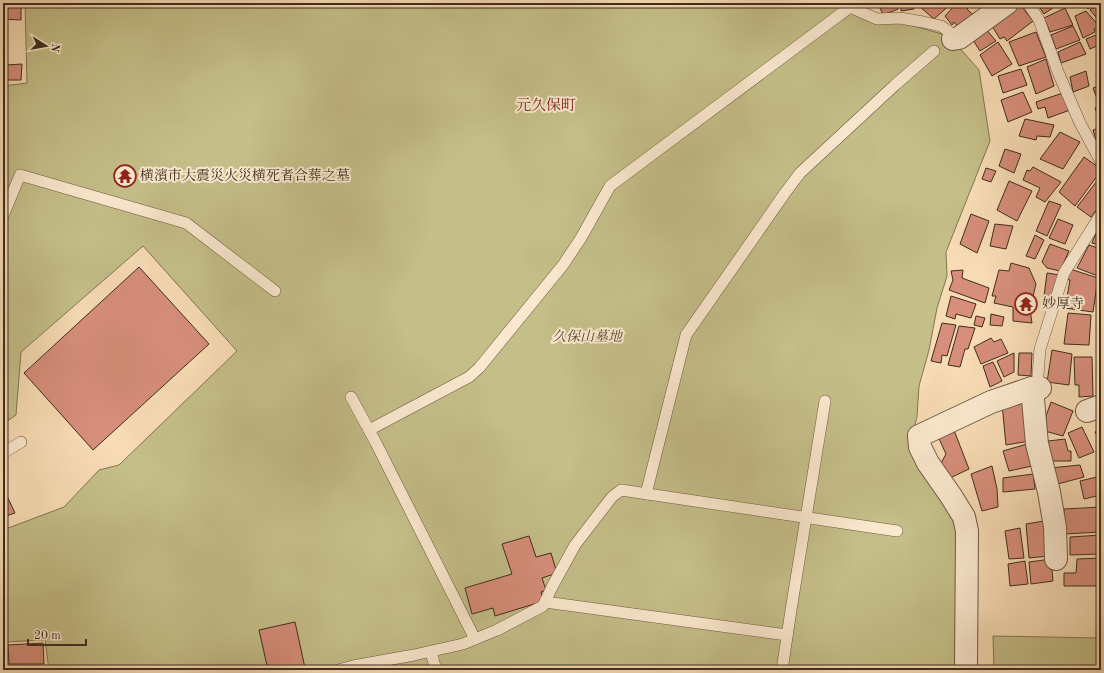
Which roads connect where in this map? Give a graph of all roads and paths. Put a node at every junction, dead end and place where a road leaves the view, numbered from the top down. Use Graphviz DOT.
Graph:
graph roads {
  1 [pos="1007,3"];
  2 [pos="1028,3"];
  3 [pos="850,5"];
  4 [pos="956,38"];
  5 [pos="934,51"];
  6 [pos="1101,162"];
  7 [pos="1101,214"];
  8 [pos="3,216"];
  9 [pos="275,291"];
  10 [pos="1036,388"];
  11 [pos="351,396"];
  12 [pos="825,401"];
  13 [pos="369,430"];
  14 [pos="21,442"];
  15 [pos="3,453"];
  16 [pos="646,494"];
  17 [pos="805,517"];
  18 [pos="897,531"];
  19 [pos="1056,559"];
  20 [pos="545,602"];
  21 [pos="787,635"];
  22 [pos="475,639"];
  23 [pos="431,652"];
  24 [pos="338,670"];
  25 [pos="436,670"];
  26 [pos="782,670"];
  27 [pos="966,670"];
  1 -- 4 [label="street"];
  2 -- 6 [label="lane"];
  3 -- 4 [label="lane"];
  3 -- 13 [label="lane"];
  5 -- 16 [label="lane"];
  7 -- 10 [label="lane"];
  8 -- 9 [label="lane"];
  10 -- 19 [label="street"];
  10 -- 27 [label="street"];
  11 -- 13 [label="lane"];
  12 -- 17 [label="lane"];
  13 -- 22 [label="lane"];
  14 -- 15 [label="lane"];
  16 -- 17 [label="lane"];
  16 -- 20 [label="lane"];
  17 -- 18 [label="lane"];
  17 -- 21 [label="lane"];
  20 -- 21 [label="lane"];
  20 -- 22 [label="lane"];
  21 -- 26 [label="lane"];
  22 -- 23 [label="lane"];
  23 -- 24 [label="lane"];
  23 -- 25 [label="lane"];
}
